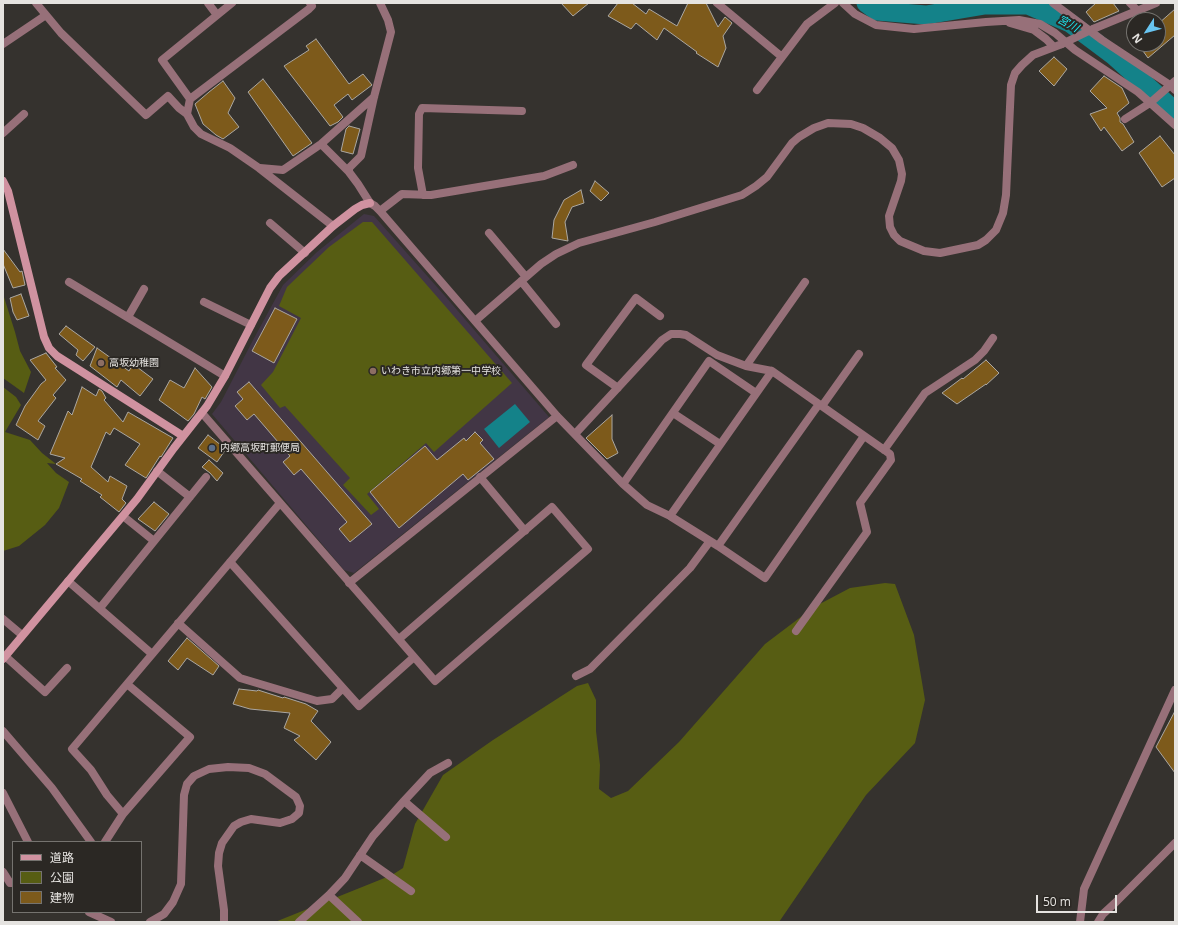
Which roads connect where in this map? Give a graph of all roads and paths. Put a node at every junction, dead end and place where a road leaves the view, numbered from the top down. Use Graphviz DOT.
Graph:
graph roads {
  1 [pos="36,3"];
  2 [pos="208,3"];
  3 [pos="232,3"];
  4 [pos="310,3"];
  5 [pos="380,3"];
  6 [pos="717,3"];
  7 [pos="835,3"];
  8 [pos="843,3"];
  9 [pos="1053,3"];
  10 [pos="1130,3"];
  11 [pos="1156,3"];
  12 [pos="1138,11"];
  13 [pos="46,15"];
  14 [pos="218,15"];
  15 [pos="1005,21"];
  16 [pos="3,44"];
  17 [pos="1058,46"];
  18 [pos="782,57"];
  19 [pos="1171,86"];
  20 [pos="757,90"];
  21 [pos="374,97"];
  22 [pos="190,98"];
  23 [pos="1151,102"];
  24 [pos="522,110"];
  25 [pos="24,114"];
  26 [pos="187,114"];
  27 [pos="1126,119"];
  28 [pos="1175,125"];
  29 [pos="3,133"];
  30 [pos="321,144"];
  31 [pos="573,165"];
  32 [pos="260,168"];
  33 [pos="349,172"];
  34 [pos="3,181"];
  35 [pos="423,195"];
  36 [pos="370,204"];
  37 [pos="380,211"];
  38 [pos="270,223"];
  39 [pos="333,226"];
  40 [pos="489,233"];
  41 [pos="305,253"];
  42 [pos="523,279"];
  43 [pos="69,282"];
  44 [pos="805,282"];
  45 [pos="144,289"];
  46 [pos="204,302"];
  47 [pos="660,316"];
  48 [pos="128,317"];
  49 [pos="475,320"];
  50 [pos="556,324"];
  51 [pos="251,325"];
  52 [pos="993,338"];
  53 [pos="859,354"];
  54 [pos="746,366"];
  55 [pos="772,370"];
  56 [pos="225,376"];
  57 [pos="618,388"];
  58 [pos="756,393"];
  59 [pos="820,405"];
  60 [pos="202,413"];
  61 [pos="673,413"];
  62 [pos="557,416"];
  63 [pos="575,434"];
  64 [pos="183,436"];
  65 [pos="864,436"];
  66 [pos="720,444"];
  67 [pos="884,450"];
  68 [pos="157,471"];
  69 [pos="206,477"];
  70 [pos="480,477"];
  71 [pos="623,484"];
  72 [pos="190,497"];
  73 [pos="280,503"];
  74 [pos="123,516"];
  75 [pos="670,516"];
  76 [pos="525,531"];
  77 [pos="154,541"];
  78 [pos="710,541"];
  79 [pos="718,546"];
  80 [pos="230,562"];
  81 [pos="68,581"];
  82 [pos="349,583"];
  83 [pos="100,608"];
  84 [pos="3,619"];
  85 [pos="178,623"];
  86 [pos="796,631"];
  87 [pos="22,635"];
  88 [pos="399,639"];
  89 [pos="152,654"];
  90 [pos="4,657"];
  91 [pos="414,658"];
  92 [pos="67,668"];
  93 [pos="576,676"];
  94 [pos="127,684"];
  95 [pos="343,688"];
  96 [pos="1175,690"];
  97 [pos="3,731"];
  98 [pos="448,762"];
  99 [pos="3,793"];
  100 [pos="404,801"];
  101 [pos="123,814"];
  102 [pos="446,837"];
  103 [pos="27,841"];
  104 [pos="90,841"];
  105 [pos="106,841"];
  106 [pos="1175,843"];
  107 [pos="360,855"];
  108 [pos="3,872"];
  109 [pos="12,883"];
  110 [pos="411,891"];
  111 [pos="329,895"];
  112 [pos="91,913"];
  113 [pos="110,922"];
  114 [pos="150,922"];
  115 [pos="224,922"];
  116 [pos="299,922"];
  117 [pos="358,922"];
  118 [pos="1080,922"];
  119 [pos="1098,922"];
  1 -- 13 [label="street"];
  2 -- 14 [label="street"];
  3 -- 14 [label="street"];
  4 -- 22 [label="street"];
  5 -- 21 [label="street"];
  6 -- 18 [label="street"];
  7 -- 18 [label="street"];
  8 -- 15 [label="street"];
  9 -- 19 [label="street"];
  10 -- 12 [label="street"];
  11 -- 12 [label="street"];
  12 -- 17 [label="street, bridge"];
  13 -- 16 [label="street"];
  13 -- 26 [label="street"];
  14 -- 22 [label="street"];
  15 -- 17 [label="street"];
  15 -- 23 [label="street"];
  17 -- 42 [label="street"];
  18 -- 20 [label="street"];
  19 -- 23 [label="street"];
  21 -- 30 [label="street"];
  21 -- 33 [label="street"];
  22 -- 26 [label="street"];
  23 -- 27 [label="street"];
  23 -- 28 [label="street"];
  24 -- 35 [label="street"];
  25 -- 29 [label="street"];
  26 -- 32 [label="street"];
  30 -- 32 [label="street"];
  30 -- 33 [label="street"];
  31 -- 35 [label="street"];
  32 -- 39 [label="street"];
  33 -- 36 [label="street"];
  34 -- 64 [label="street"];
  35 -- 37 [label="street"];
  36 -- 37 [label="street"];
  36 -- 39 [label="street"];
  37 -- 49 [label="street"];
  38 -- 41 [label="street"];
  39 -- 41 [label="street"];
  40 -- 42 [label="street"];
  41 -- 51 [label="street"];
  42 -- 49 [label="street"];
  42 -- 50 [label="street"];
  43 -- 48 [label="street"];
  44 -- 54 [label="street"];
  45 -- 48 [label="street"];
  46 -- 51 [label="street"];
  47 -- 57 [label="street"];
  48 -- 56 [label="street"];
  49 -- 62 [label="street"];
  51 -- 56 [label="street"];
  52 -- 67 [label="street"];
  53 -- 59 [label="street"];
  54 -- 55 [label="street"];
  54 -- 57 [label="street"];
  55 -- 58 [label="street"];
  55 -- 59 [label="street"];
  56 -- 60 [label="street"];
  57 -- 63 [label="street"];
  58 -- 61 [label="street"];
  58 -- 66 [label="street"];
  59 -- 65 [label="street"];
  59 -- 79 [label="street"];
  60 -- 64 [label="street"];
  60 -- 73 [label="street"];
  61 -- 66 [label="street"];
  61 -- 71 [label="street"];
  62 -- 63 [label="street"];
  62 -- 70 [label="street"];
  63 -- 71 [label="street"];
  64 -- 68 [label="street"];
  65 -- 67 [label="street"];
  65 -- 79 [label="street"];
  66 -- 75 [label="street"];
  67 -- 86 [label="street"];
  68 -- 72 [label="street"];
  68 -- 74 [label="street"];
  69 -- 72 [label="street"];
  70 -- 76 [label="street"];
  70 -- 82 [label="street"];
  71 -- 75 [label="street"];
  72 -- 77 [label="street"];
  73 -- 80 [label="street"];
  73 -- 82 [label="street"];
  74 -- 77 [label="street"];
  74 -- 81 [label="street"];
  75 -- 78 [label="street"];
  76 -- 88 [label="street"];
  76 -- 91 [label="street"];
  77 -- 83 [label="street"];
  78 -- 79 [label="street"];
  78 -- 93 [label="street"];
  80 -- 85 [label="street"];
  80 -- 95 [label="street"];
  81 -- 83 [label="street"];
  81 -- 87 [label="street"];
  82 -- 88 [label="street"];
  83 -- 89 [label="street"];
  84 -- 87 [label="street"];
  85 -- 89 [label="street"];
  85 -- 95 [label="street"];
  87 -- 90 [label="street"];
  88 -- 91 [label="street"];
  89 -- 94 [label="street"];
  90 -- 92 [label="street"];
  91 -- 95 [label="street"];
  94 -- 101 [label="street"];
  94 -- 101 [label="street"];
  96 -- 118 [label="street"];
  97 -- 104 [label="street"];
  98 -- 100 [label="street"];
  99 -- 103 [label="street"];
  100 -- 102 [label="street"];
  100 -- 107 [label="street"];
  101 -- 105 [label="street"];
  106 -- 119 [label="street"];
  107 -- 110 [label="street"];
  107 -- 111 [label="street"];
  108 -- 109 [label="street"];
  111 -- 116 [label="street"];
  111 -- 117 [label="street"];
  112 -- 113 [label="street"];
  114 -- 115 [label="street"];
}
